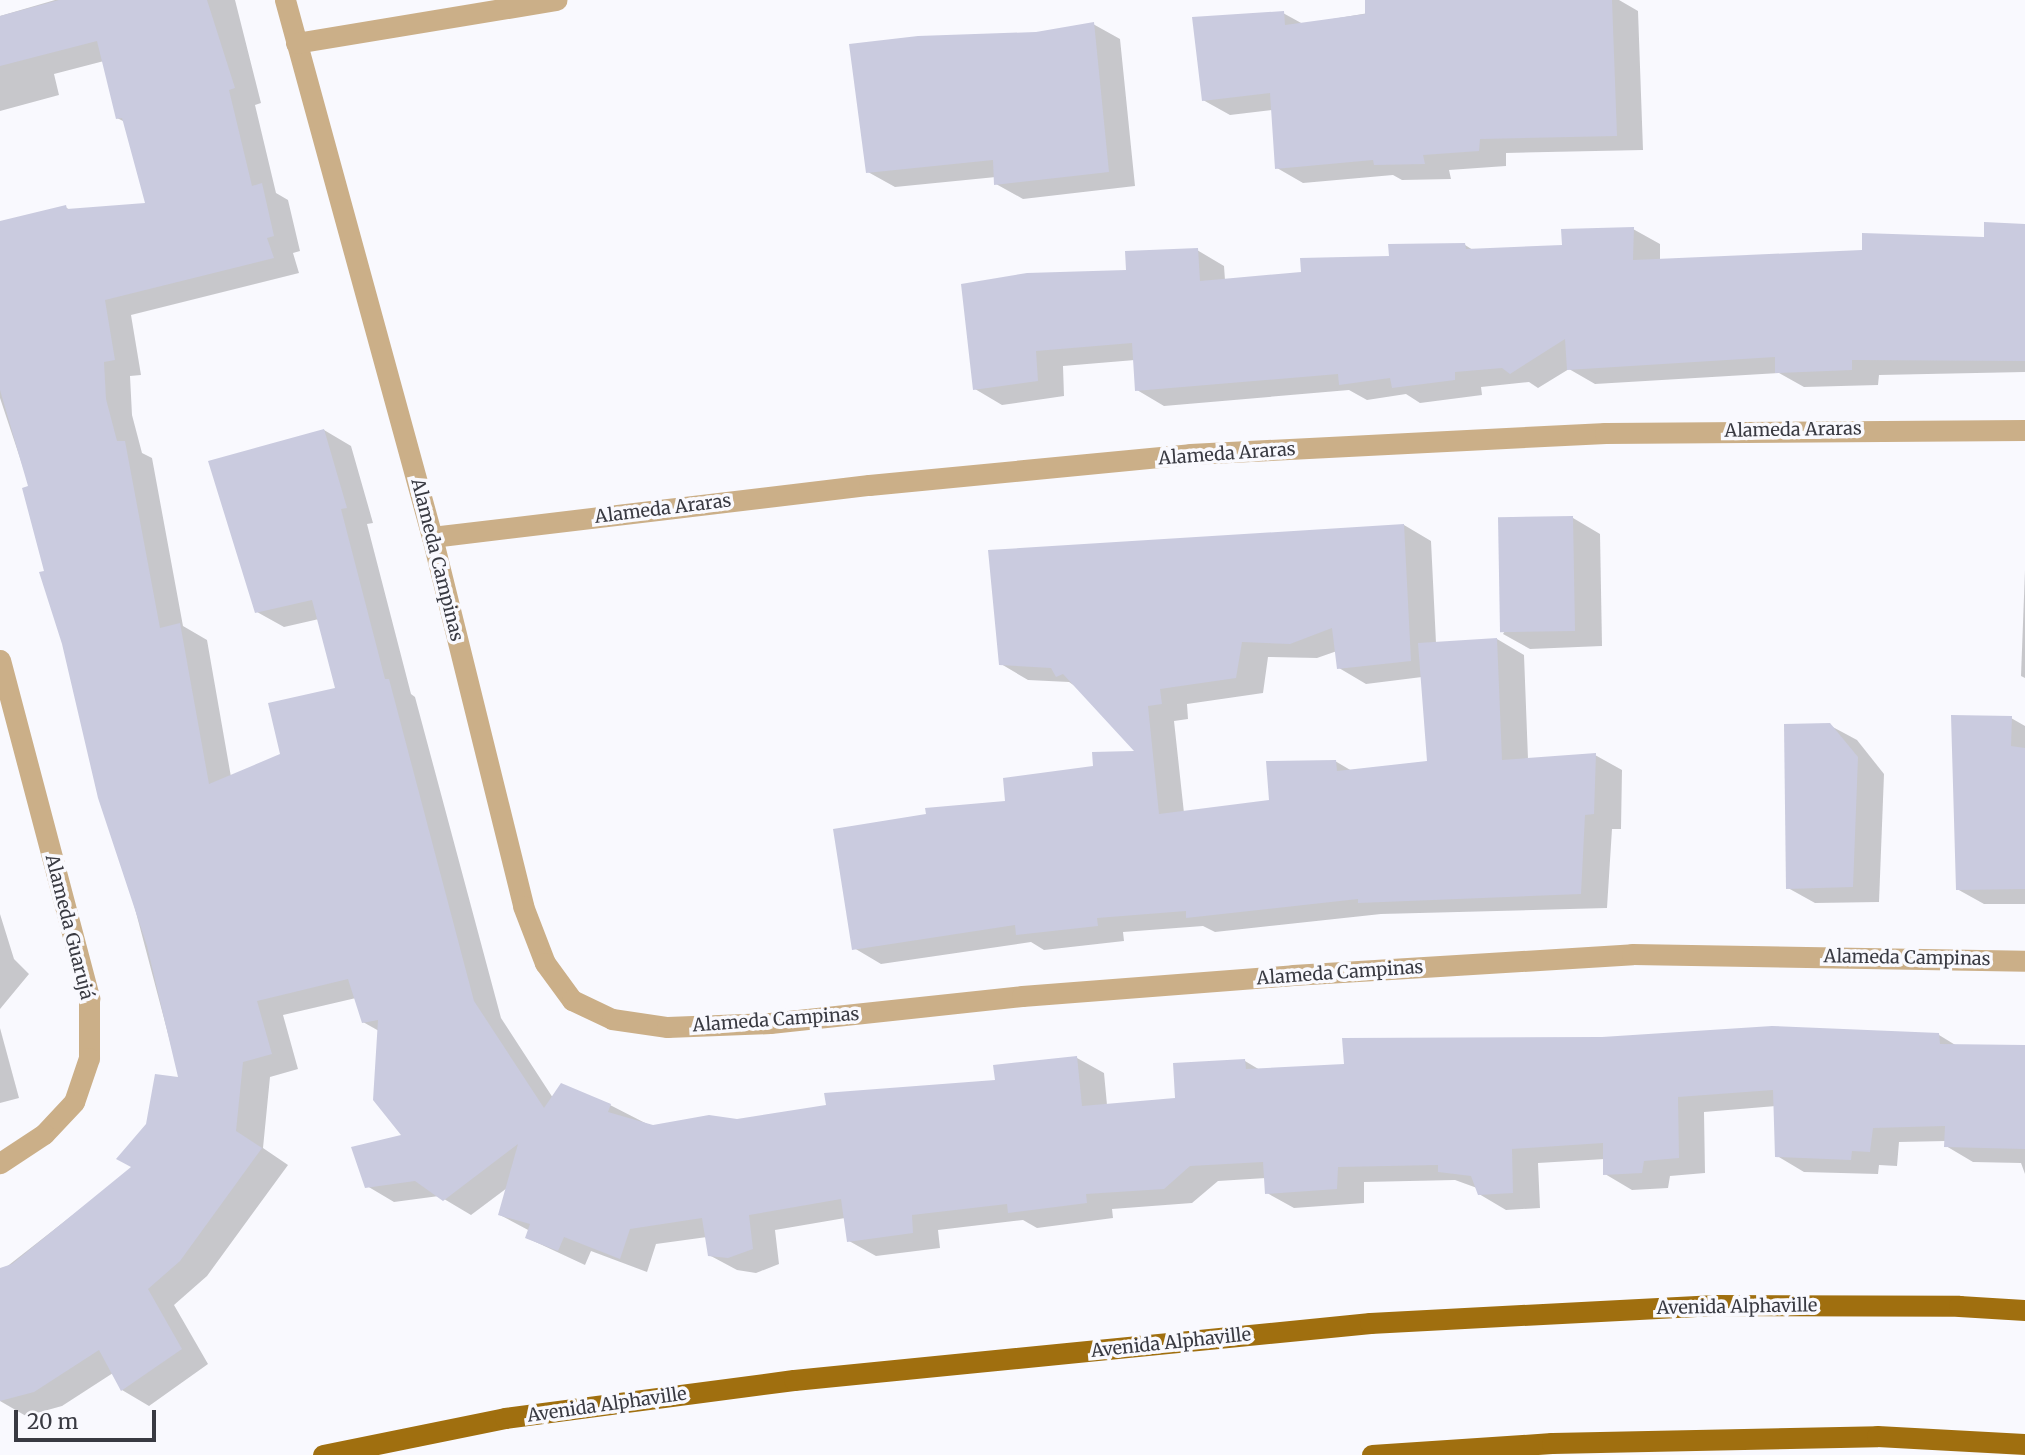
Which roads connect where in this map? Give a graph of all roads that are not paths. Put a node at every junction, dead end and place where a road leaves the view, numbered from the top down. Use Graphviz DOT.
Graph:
graph roads {
  1 [pos="285,0"];
  2 [pos="556,0"];
  3 [pos="296,43"];
  4 [pos="2025,430"];
  5 [pos="432,537"];
  6 [pos="0,660"];
  7 [pos="2025,961"];
  8 [pos="0,1163"];
  9 [pos="2025,1310"];
  10 [pos="2025,1444"];
  11 [pos="323,1455"];
  12 [pos="1372,1455"];
  1 -- 3 [label="street, Alameda Campinas"];
  2 -- 3 [label="street"];
  3 -- 5 [label="street, Alameda Campinas"];
  4 -- 5 [label="street, Alameda Araras"];
  5 -- 7 [label="street, Alameda Campinas"];
  6 -- 8 [label="street, Alameda Guarujá"];
  9 -- 11 [label="main road, Avenida Alphaville"];
  10 -- 12 [label="main road"];
}
